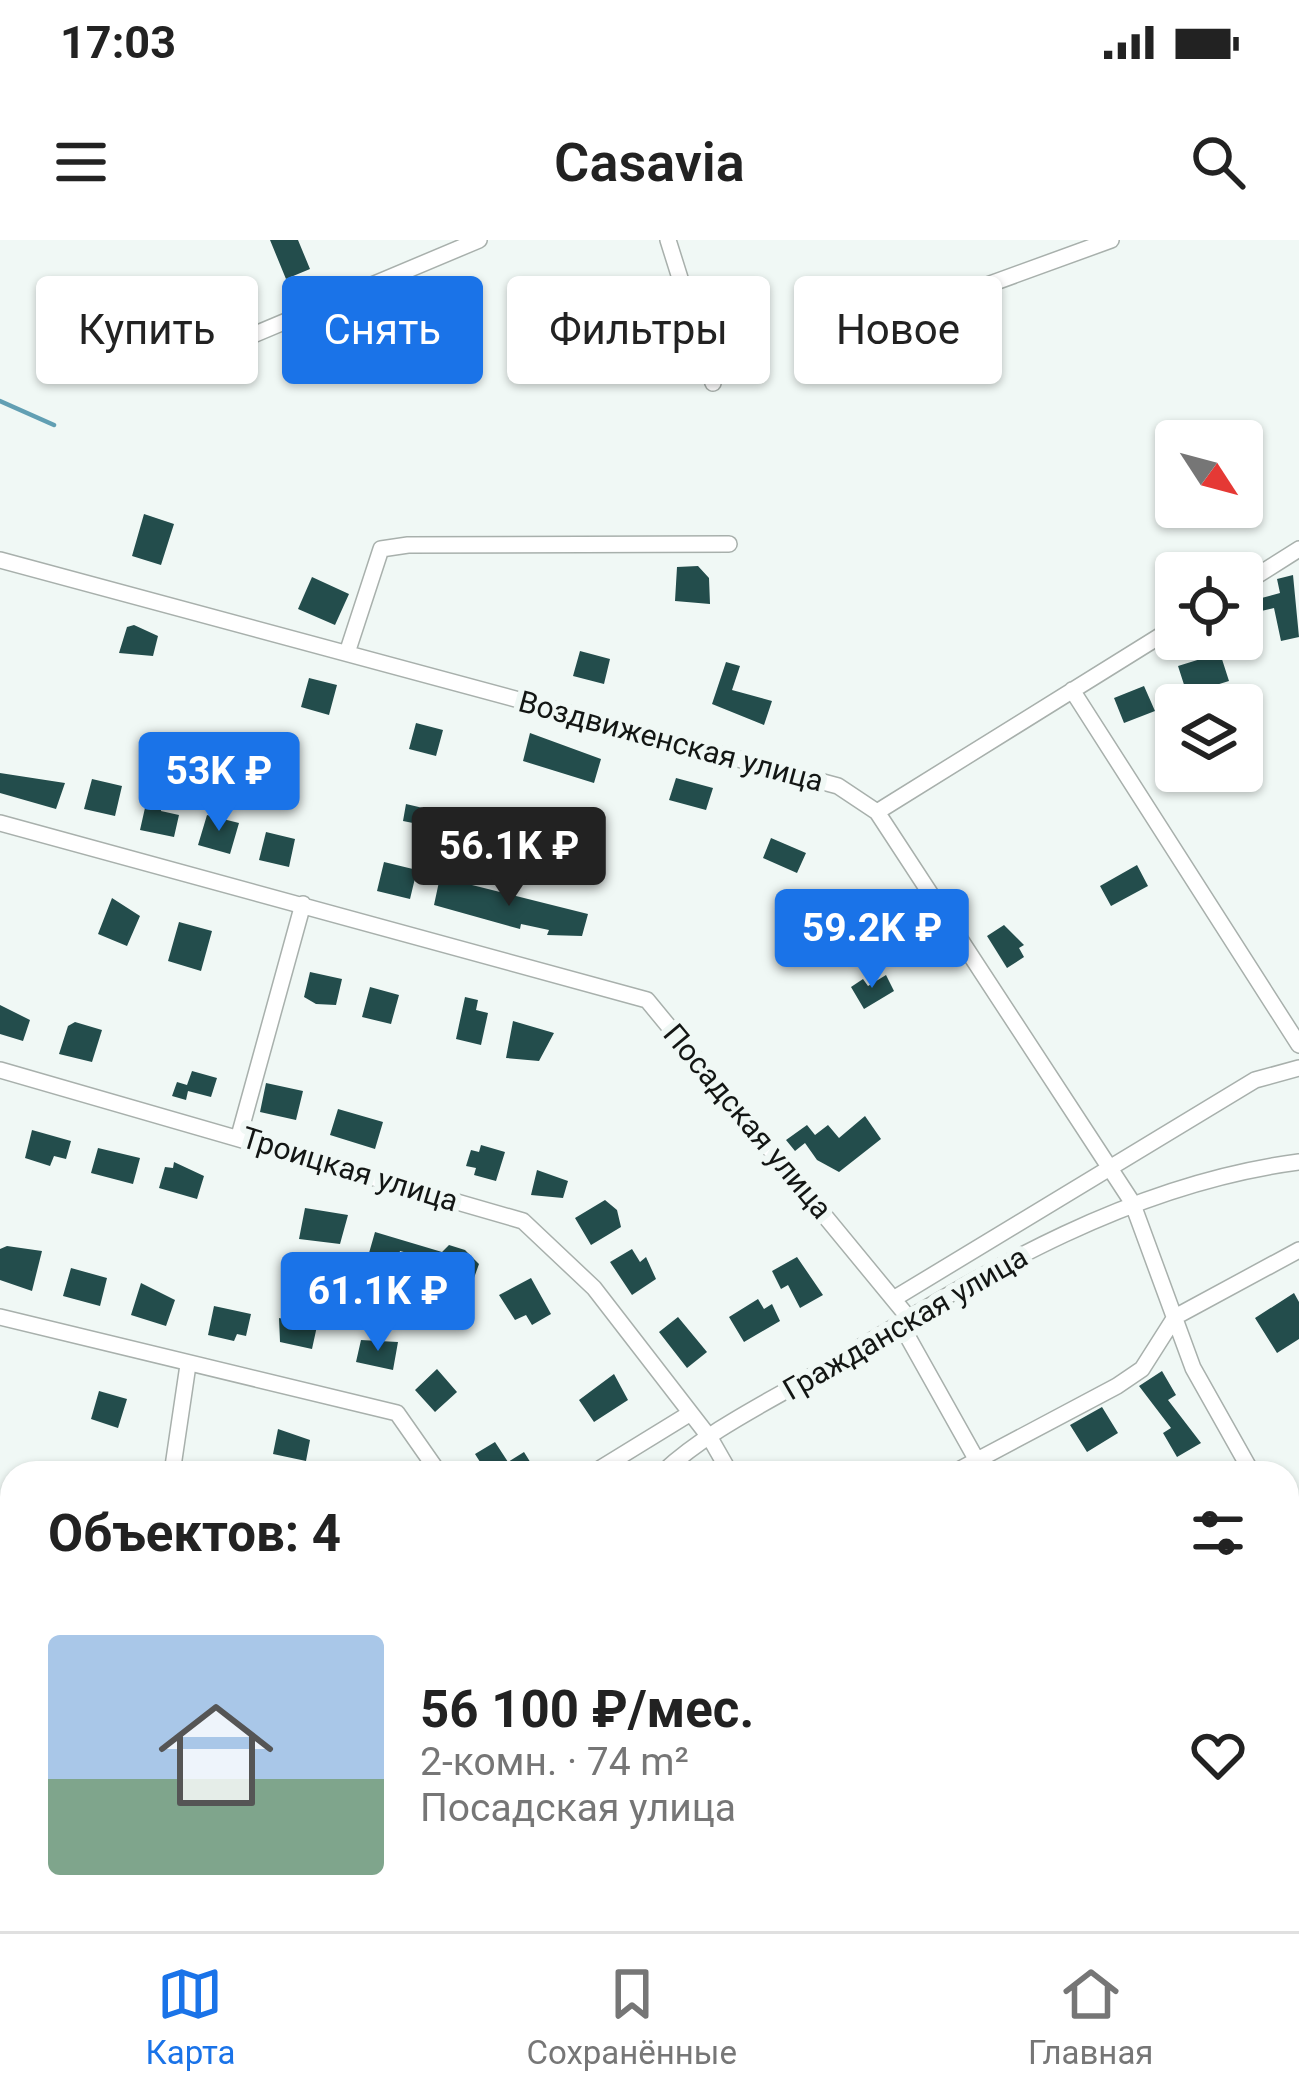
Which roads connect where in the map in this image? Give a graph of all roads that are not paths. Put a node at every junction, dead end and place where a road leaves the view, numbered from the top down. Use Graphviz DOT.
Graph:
graph roads {
  1 [pos="479,240"];
  2 [pos="668,240"];
  3 [pos="1112,240"];
  4 [pos="679,276"];
  5 [pos="1002,280"];
  6 [pos="258,333"];
  7 [pos="729,544"];
  8 [pos="1299,549"];
  9 [pos="0,560"];
  10 [pos="1263,572"];
  11 [pos="1155,639"];
  12 [pos="347,653"];
  13 [pos="1072,690"];
  14 [pos="877,812"];
  15 [pos="0,823"];
  16 [pos="303,904"];
  17 [pos="1299,1045"];
  18 [pos="1299,1067"];
  19 [pos="0,1070"];
  20 [pos="239,1136"];
  21 [pos="1299,1162"];
  22 [pos="1108,1166"];
  23 [pos="1132,1202"];
  24 [pos="1299,1250"];
  25 [pos="895,1298"];
  26 [pos="0,1317"];
  27 [pos="1175,1317"];
  28 [pos="904,1320"];
  29 [pos="188,1365"];
  30 [pos="689,1414"];
  31 [pos="710,1438"];
  32 [pos="174,1461"];
  33 [pos="431,1461"];
  34 [pos="613,1461"];
  35 [pos="678,1461"];
  36 [pos="723,1461"];
  37 [pos="978,1461"];
  38 [pos="989,1461"];
  39 [pos="1245,1461"];
  1 -- 6 [label="street"];
  2 -- 4 [label="street"];
  3 -- 5 [label="street"];
  7 -- 12 [label="street"];
  8 -- 10 [label="street"];
  9 -- 12 [label="street, Воздвиженская улица"];
  11 -- 13 [label="street"];
  12 -- 14 [label="street, Воздвиженская улица"];
  13 -- 14 [label="street"];
  13 -- 17 [label="street"];
  14 -- 22 [label="street, Воздвиженская улица"];
  15 -- 16 [label="street, Посадская улица"];
  16 -- 20 [label="street"];
  16 -- 25 [label="street, Посадская улица"];
  18 -- 22 [label="street"];
  19 -- 20 [label="street, Троицкая улица"];
  20 -- 30 [label="street, Троицкая улица"];
  21 -- 23 [label="street, Гражданская улица"];
  22 -- 23 [label="street, Воздвиженская улица"];
  22 -- 25 [label="street"];
  23 -- 27 [label="street, Воздвиженская улица"];
  23 -- 28 [label="street, Гражданская улица"];
  24 -- 27 [label="street"];
  25 -- 28 [label="street, Посадская улица"];
  26 -- 29 [label="street"];
  27 -- 38 [label="street"];
  27 -- 39 [label="street, Воздвиженская улица"];
  28 -- 31 [label="street, Гражданская улица"];
  28 -- 37 [label="street, Посадская улица"];
  29 -- 32 [label="street"];
  29 -- 33 [label="street"];
  30 -- 31 [label="street, Троицкая улица"];
  30 -- 34 [label="street"];
  31 -- 35 [label="street, Гражданская улица"];
  31 -- 36 [label="street, Троицкая улица"];
}
